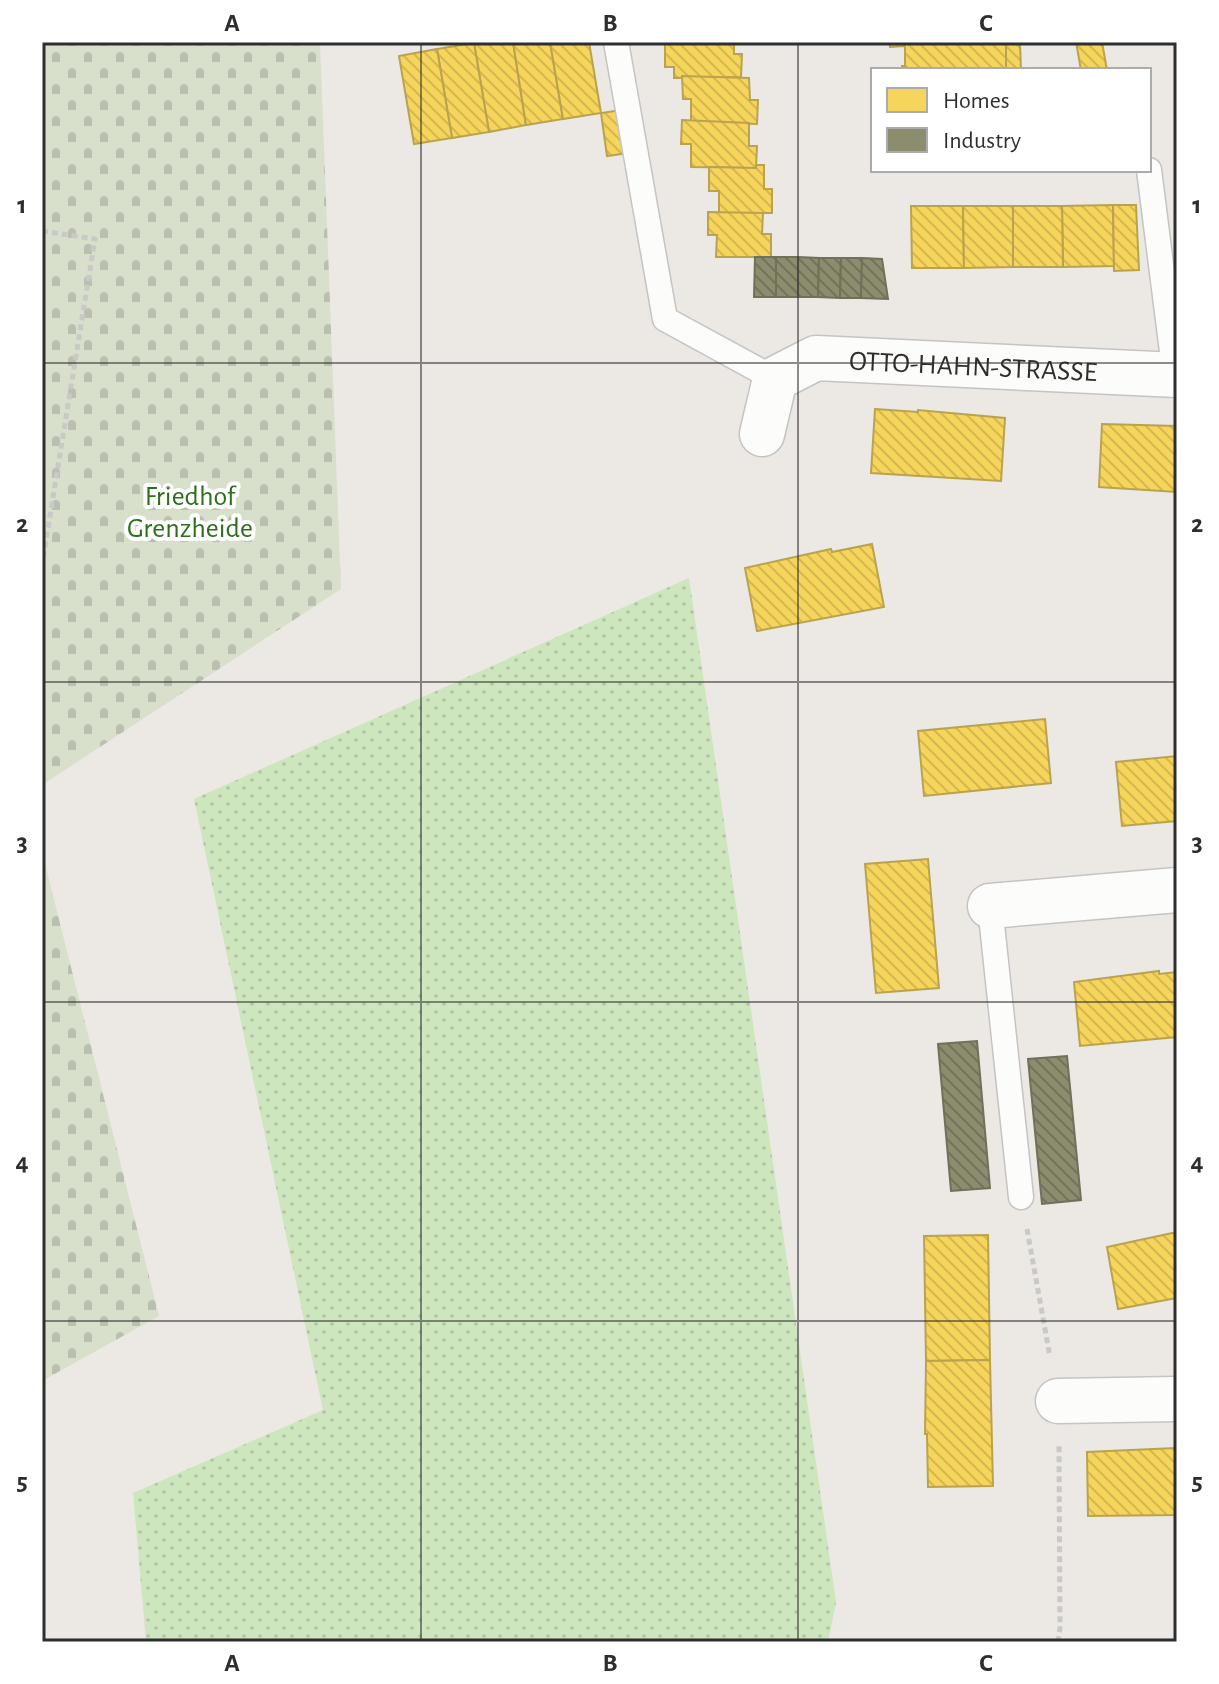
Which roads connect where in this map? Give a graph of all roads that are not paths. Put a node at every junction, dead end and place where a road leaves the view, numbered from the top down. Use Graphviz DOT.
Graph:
graph roads {
  1 [pos="616,42"];
  2 [pos="1149,172"];
  3 [pos="1176,375"];
  4 [pos="775,379"];
  5 [pos="762,434"];
  6 [pos="1177,890"];
  7 [pos="990,906"];
  8 [pos="1021,1197"];
  9 [pos="1177,1399"];
  10 [pos="1058,1401"];
  1 -- 4 [label="lane"];
  2 -- 3 [label="lane"];
  3 -- 4 [label="street, OTTO-HAHN-STRASSE"];
  4 -- 5 [label="street"];
  6 -- 7 [label="street"];
  7 -- 8 [label="lane"];
  9 -- 10 [label="street"];
}
